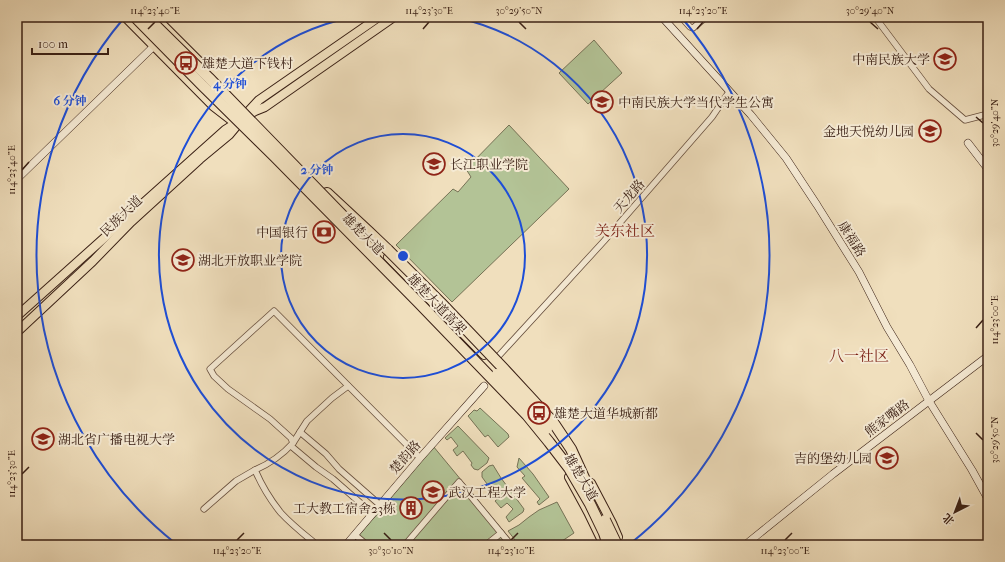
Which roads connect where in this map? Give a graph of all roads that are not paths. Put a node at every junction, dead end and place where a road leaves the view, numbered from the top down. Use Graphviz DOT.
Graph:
graph roads {
  1 [pos="125,17"];
  2 [pos="135,17"];
  3 [pos="147,17"];
  4 [pos="155,17"];
  5 [pos="379,17"];
  6 [pos="394,17"];
  7 [pos="662,17"];
  8 [pos="681,17"];
  9 [pos="706,17"];
  10 [pos="875,17"];
  11 [pos="154,46"];
  12 [pos="729,92"];
  13 [pos="988,114"];
  14 [pos="242,120"];
  15 [pos="968,143"];
  16 [pos="988,169"];
  17 [pos="17,179"];
  18 [pos="319,186"];
  19 [pos="17,316"];
  20 [pos="17,332"];
  21 [pos="988,356"];
  22 [pos="492,363"];
  23 [pos="348,386"];
  24 [pos="484,386"];
  25 [pos="929,401"];
  26 [pos="300,432"];
  27 [pos="292,444"];
  28 [pos="420,458"];
  29 [pos="255,470"];
  30 [pos="592,493"];
  31 [pos="988,499"];
  32 [pos="380,505"];
  33 [pos="204,509"];
  34 [pos="373,514"];
  35 [pos="501,533"];
  36 [pos="355,535"];
  37 [pos="317,545"];
  38 [pos="346,545"];
  39 [pos="367,545"];
  40 [pos="405,545"];
  41 [pos="486,545"];
  42 [pos="511,545"];
  43 [pos="604,545"];
  44 [pos="608,545"];
  45 [pos="617,545"];
  46 [pos="621,545"];
  47 [pos="745,545"];
  1 -- 11 [label="main road, 雄楚大道"];
  2 -- 44 [label="highway, 雄楚大道高架, bridge"];
  3 -- 30 [label="highway, 雄楚大道高架, bridge"];
  4 -- 14 [label="main road, 雄楚大道"];
  5 -- 14 [label="main road, 民族大道"];
  6 -- 14 [label="main road, 民族大道"];
  7 -- 12 [label="street, 康福路"];
  8 -- 9 [label="street"];
  10 -- 13 [label="street"];
  11 -- 14 [label="main road, 雄楚大道"];
  11 -- 17 [label="street"];
  12 -- 22 [label="street, 天龙路"];
  12 -- 25 [label="street, 康福路"];
  14 -- 18 [label="main road, 雄楚大道"];
  14 -- 19 [label="main road, 民族大道"];
  14 -- 20 [label="main road, 民族大道"];
  14 -- 43 [label="main road, 雄楚大道"];
  15 -- 16 [label="street"];
  18 -- 22 [label="main road, 雄楚大道"];
  18 -- 30 [label="highway, bridge"];
  21 -- 25 [label="street, 熊家嘴路"];
  22 -- 46 [label="main road, 雄楚大道"];
  23 -- 26 [label="street"];
  23 -- 27 [label="street"];
  23 -- 28 [label="street"];
  24 -- 28 [label="street, 楚韵路"];
  25 -- 31 [label="street, 康福路"];
  25 -- 47 [label="street, 熊家嘴路"];
  26 -- 27 [label="street"];
  26 -- 32 [label="street"];
  27 -- 29 [label="street"];
  27 -- 34 [label="street"];
  28 -- 32 [label="street, 楚韵路"];
  29 -- 33 [label="street"];
  29 -- 37 [label="street"];
  30 -- 45 [label="highway, 雄楚大道高架, bridge"];
  32 -- 34 [label="street, 楚韵路"];
  34 -- 36 [label="street, 楚韵路"];
  35 -- 40 [label="street"];
  35 -- 41 [label="street"];
  35 -- 42 [label="street"];
  36 -- 38 [label="street, 楚韵路"];
  36 -- 39 [label="street"];
}
